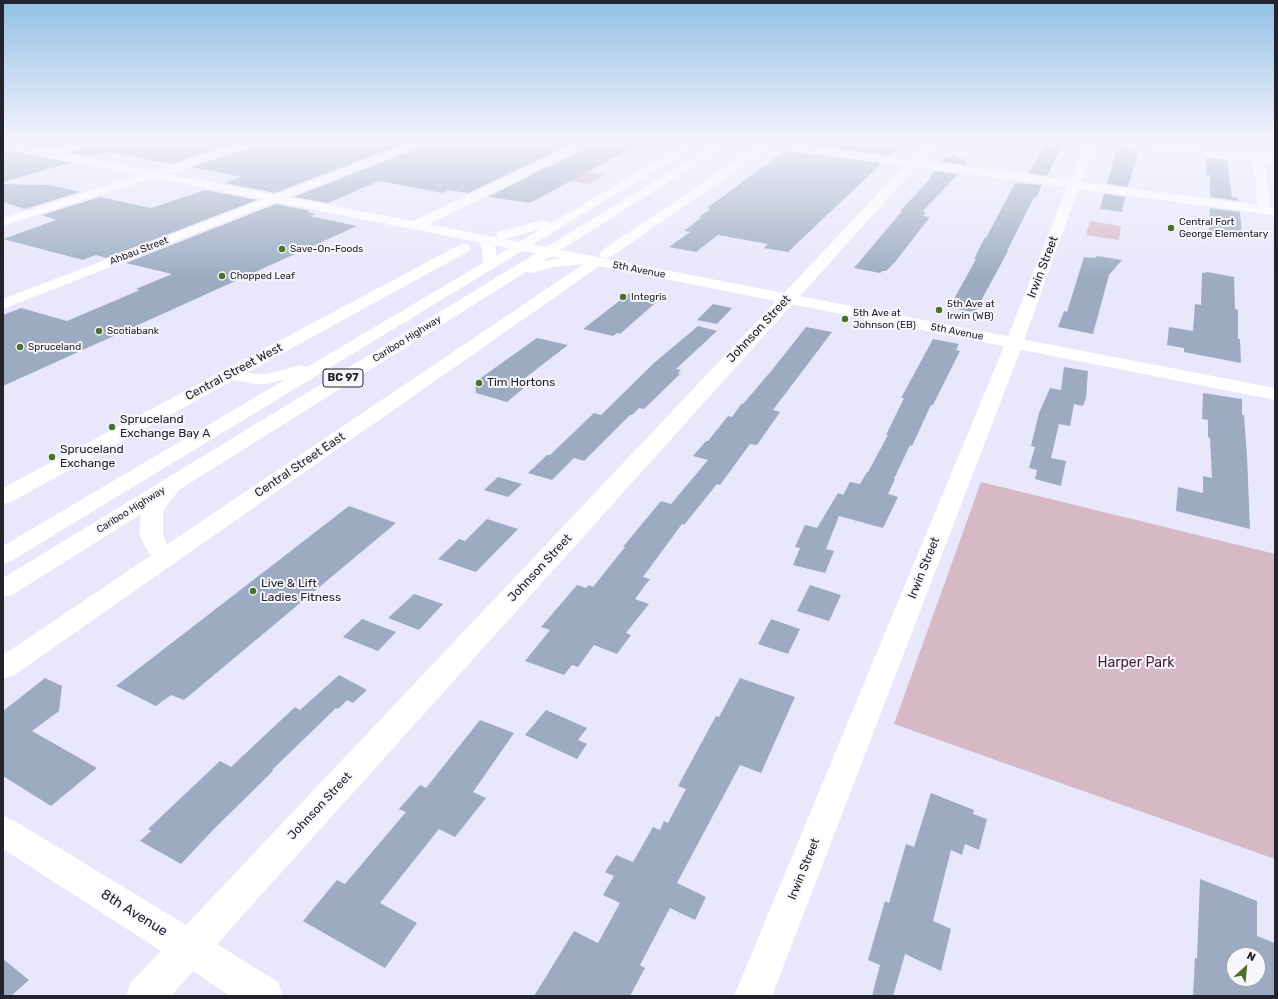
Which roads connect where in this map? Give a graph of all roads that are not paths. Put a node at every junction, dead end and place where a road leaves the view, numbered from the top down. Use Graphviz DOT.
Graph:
graph roads {
  1 [pos="115,187"];
  2 [pos="223,187"];
  3 [pos="236,187"];
  4 [pos="304,187"];
  5 [pos="495,187"];
  6 [pos="611,187"];
  7 [pos="623,187"];
  8 [pos="654,187"];
  9 [pos="700,187"];
  10 [pos="890,187"];
  11 [pos="1073,187"];
  12 [pos="1094,187"];
  13 [pos="1264,187"];
  14 [pos="280,196"];
  15 [pos="1269,210"];
  16 [pos="425,220"];
  17 [pos="599,221"];
  18 [pos="3,222"];
  19 [pos="414,226"];
  20 [pos="503,235"];
  21 [pos="486,240"];
  22 [pos="528,245"];
  23 [pos="464,248"];
  24 [pos="553,249"];
  25 [pos="597,253"];
  26 [pos="490,265"];
  27 [pos="512,274"];
  28 [pos="792,294"];
  29 [pos="3,304"];
  30 [pos="1016,337"];
  31 [pos="343,353"];
  32 [pos="231,374"];
  33 [pos="1275,380"];
  34 [pos="318,394"];
  35 [pos="1275,394"];
  36 [pos="174,483"];
  37 [pos="3,497"];
  38 [pos="3,556"];
  39 [pos="167,556"];
  40 [pos="3,589"];
  41 [pos="3,669"];
  42 [pos="3,832"];
  43 [pos="190,948"];
  44 [pos="145,996"];
  45 [pos="264,996"];
  46 [pos="753,996"];
  1 -- 18 [label="main road"];
  2 -- 14 [label="main road, 5th Avenue"];
  3 -- 14 [label="main road, 5th Avenue"];
  4 -- 14 [label="main road, Ahbau Street"];
  5 -- 16 [label="main road"];
  6 -- 20 [label="main road"];
  7 -- 22 [label="main road, Cariboo Highway / BC 97"];
  8 -- 17 [label="main road, Cariboo Highway / BC 97"];
  9 -- 25 [label="main road, Central Street East"];
  10 -- 28 [label="main road, Johnson Street"];
  11 -- 30 [label="main road, Irwin Street"];
  12 -- 15 [label="main road"];
  13 -- 15 [label="main road"];
  14 -- 16 [label="main road, 5th Avenue"];
  14 -- 19 [label="main road, 5th Avenue"];
  14 -- 29 [label="main road, Ahbau Street"];
  16 -- 19 [label="main road"];
  16 -- 20 [label="main road, 5th Avenue"];
  17 -- 24 [label="main road, Cariboo Highway / BC 97"];
  17 -- 25 [label="main road"];
  19 -- 21 [label="main road, 5th Avenue"];
  20 -- 22 [label="main road, 5th Avenue"];
  21 -- 22 [label="main road, 5th Avenue"];
  21 -- 26 [label="main road"];
  22 -- 24 [label="main road, 5th Avenue"];
  22 -- 26 [label="main road, Cariboo Highway / BC 97"];
  22 -- 34 [label="main road"];
  23 -- 32 [label="main road, Central Street West"];
  24 -- 25 [label="main road, 5th Avenue"];
  24 -- 27 [label="main road, Cariboo Highway / BC 97"];
  25 -- 27 [label="main road"];
  25 -- 28 [label="main road, 5th Avenue"];
  25 -- 39 [label="main road, Central Street East"];
  26 -- 31 [label="main road, Cariboo Highway / BC 97"];
  27 -- 34 [label="main road, Cariboo Highway / BC 97"];
  28 -- 30 [label="main road, 5th Avenue"];
  28 -- 43 [label="main road, Johnson Street"];
  30 -- 33 [label="main road, 5th Avenue"];
  30 -- 35 [label="main road, 5th Avenue"];
  30 -- 46 [label="main road, Irwin Street"];
  31 -- 32 [label="main road"];
  31 -- 38 [label="main road, Cariboo Highway / BC 97"];
  32 -- 37 [label="main road, Central Street West"];
  34 -- 36 [label="main road, Cariboo Highway / BC 97"];
  36 -- 39 [label="main road"];
  36 -- 40 [label="main road, Cariboo Highway / BC 97"];
  39 -- 41 [label="main road, Central Street East"];
  42 -- 43 [label="main road, 8th Avenue"];
  43 -- 44 [label="main road, Johnson Street"];
  43 -- 45 [label="main road, 8th Avenue"];
}
